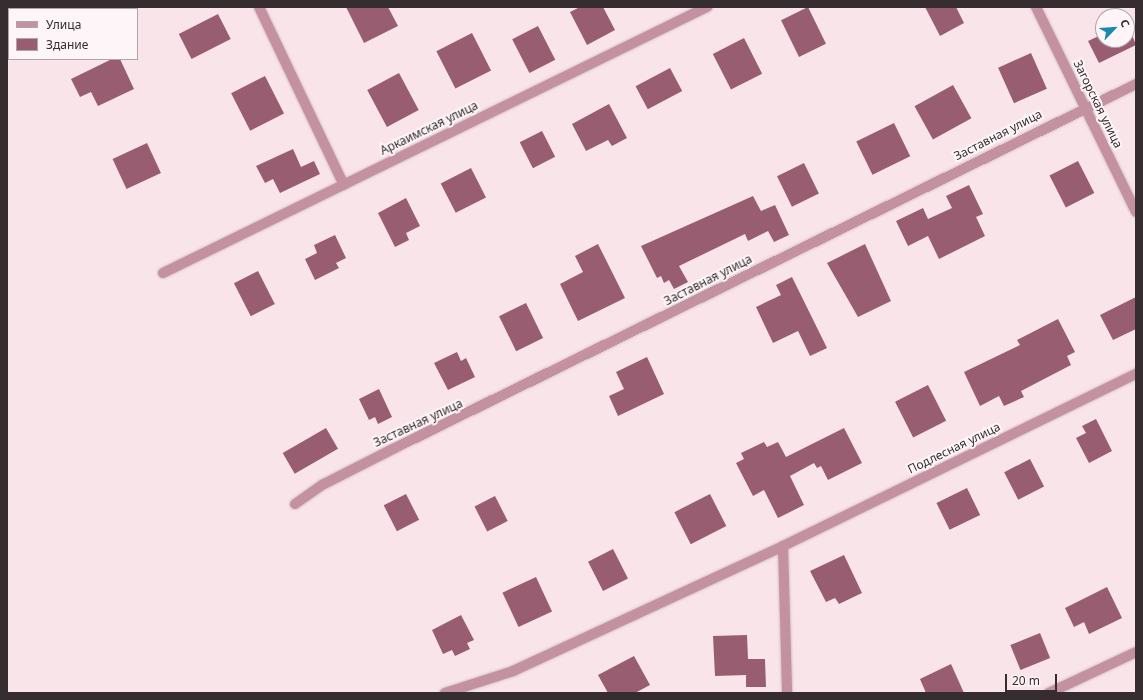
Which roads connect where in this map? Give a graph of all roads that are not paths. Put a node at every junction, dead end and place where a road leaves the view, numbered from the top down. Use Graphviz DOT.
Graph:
graph roads {
  1 [pos="260,7"];
  2 [pos="707,7"];
  3 [pos="1036,7"];
  4 [pos="1136,84"];
  5 [pos="1086,108"];
  6 [pos="344,185"];
  7 [pos="1136,212"];
  8 [pos="162,273"];
  9 [pos="1136,374"];
  10 [pos="295,504"];
  11 [pos="783,546"];
  12 [pos="1136,652"];
  13 [pos="445,693"];
  14 [pos="787,693"];
  15 [pos="1050,693"];
  1 -- 6 [label="street"];
  2 -- 6 [label="street, Аркаимская улица"];
  3 -- 5 [label="street, Загорская улица"];
  4 -- 5 [label="street, Заставная улица"];
  5 -- 7 [label="street, Загорская улица"];
  5 -- 10 [label="street, Заставная улица"];
  6 -- 8 [label="street, Аркаимская улица"];
  9 -- 11 [label="street, Подлесная улица"];
  11 -- 13 [label="street, Подлесная улица"];
  11 -- 14 [label="street"];
  12 -- 15 [label="street"];
}
